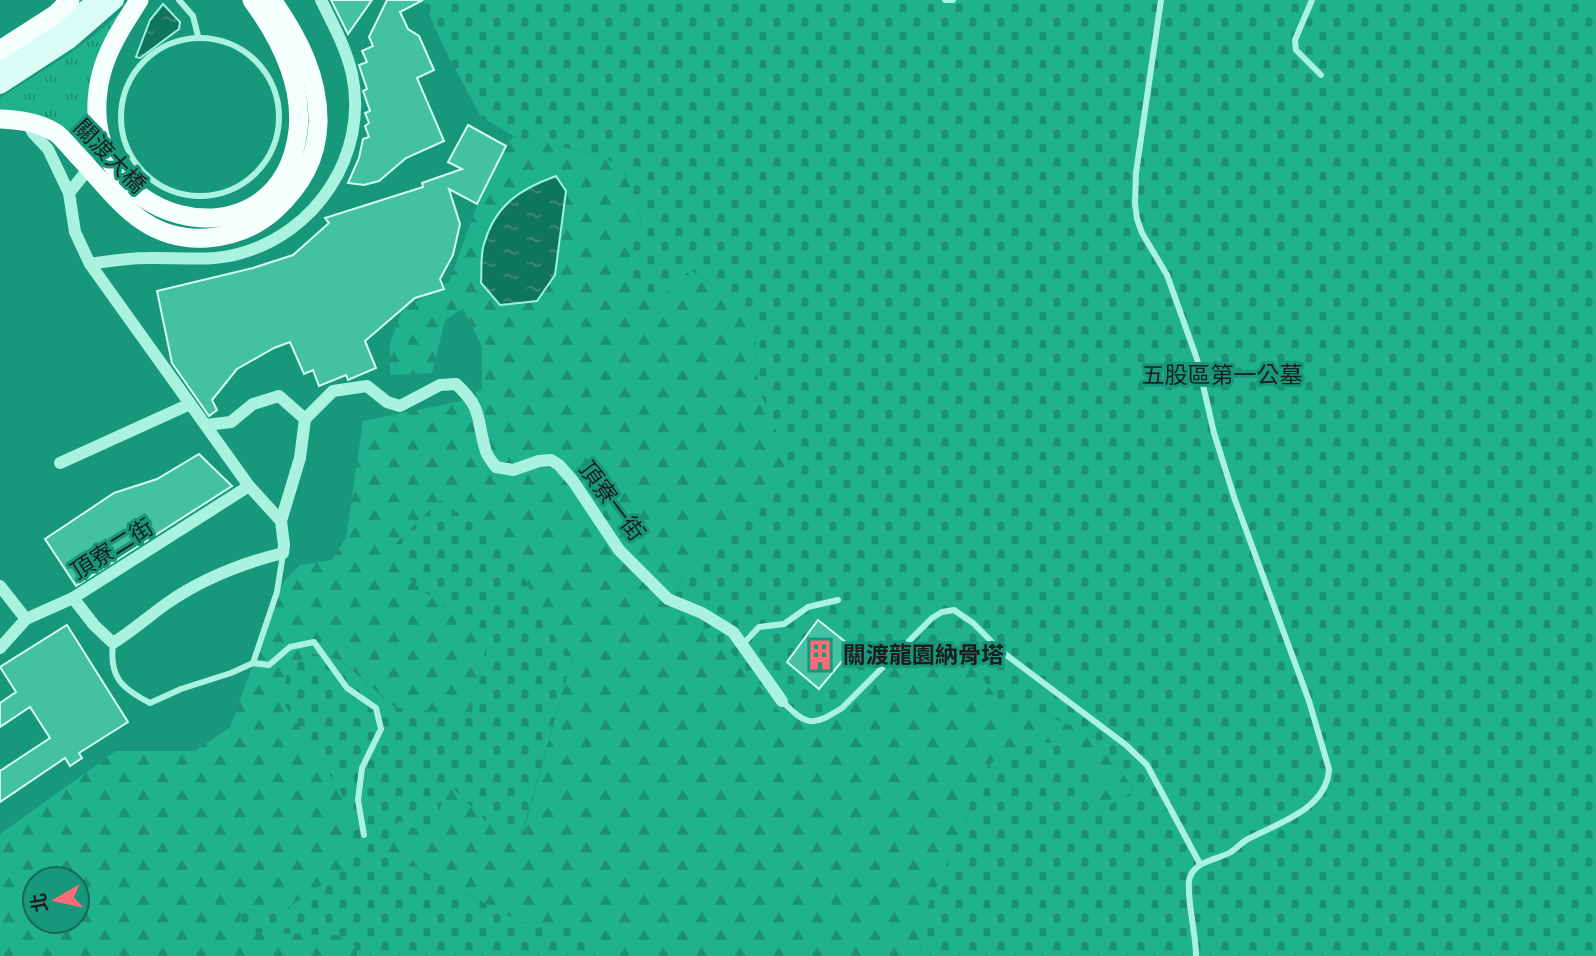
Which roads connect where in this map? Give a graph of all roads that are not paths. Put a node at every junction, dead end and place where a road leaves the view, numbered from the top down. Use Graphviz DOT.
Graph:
graph roads {
  1 [pos="70,0"];
  2 [pos="97,0"];
  3 [pos="115,0"];
  4 [pos="139,0"];
  5 [pos="179,0"];
  6 [pos="252,0"];
  7 [pos="272,0"];
  8 [pos="321,0"];
  9 [pos="945,0"];
  10 [pos="953,0"];
  11 [pos="1161,0"];
  12 [pos="1312,0"];
  13 [pos="198,36"];
  14 [pos="0,50"];
  15 [pos="0,68"];
  16 [pos="1321,75"];
  17 [pos="0,85"];
  18 [pos="0,119"];
  19 [pos="26,120"];
  20 [pos="89,168"];
  21 [pos="69,193"];
  22 [pos="90,264"];
  23 [pos="191,404"];
  24 [pos="305,419"];
  25 [pos="206,425"];
  26 [pos="60,463"];
  27 [pos="249,486"];
  28 [pos="281,520"];
  29 [pos="283,553"];
  30 [pos="0,586"];
  31 [pos="73,598"];
  32 [pos="838,600"];
  33 [pos="26,619"];
  34 [pos="113,643"];
  35 [pos="742,645"];
  36 [pos="0,648"];
  37 [pos="253,663"];
  38 [pos="782,701"];
  39 [pos="364,835"];
  40 [pos="1200,864"];
  41 [pos="1196,956"];
  1 -- 14 [label="main road"];
  2 -- 15 [label="main road"];
  3 -- 17 [label="main road"];
  4 -- 6 [label="main road"];
  5 -- 13 [label="lane"];
  7 -- 20 [label="main road, 關渡大橋"];
  8 -- 22 [label="street"];
  9 -- 10 [label="lane"];
  11 -- 40 [label="lane"];
  12 -- 16 [label="lane"];
  13 -- 13 [label="lane"];
  18 -- 19 [label="main road, 關渡大橋"];
  19 -- 20 [label="main road, 關渡大橋"];
  19 -- 21 [label="street"];
  20 -- 21 [label="street"];
  21 -- 22 [label="street"];
  22 -- 23 [label="street"];
  23 -- 25 [label="street"];
  23 -- 26 [label="street"];
  24 -- 25 [label="street"];
  24 -- 28 [label="street"];
  24 -- 35 [label="street, 頂寮一街"];
  25 -- 27 [label="street"];
  27 -- 28 [label="street"];
  27 -- 31 [label="street, 頂寮二街"];
  28 -- 29 [label="street"];
  29 -- 34 [label="street"];
  29 -- 37 [label="lane"];
  30 -- 33 [label="street"];
  31 -- 33 [label="street, 頂寮二街"];
  31 -- 34 [label="street"];
  32 -- 35 [label="lane"];
  33 -- 36 [label="street, 頂寮二街"];
  34 -- 37 [label="lane"];
  35 -- 38 [label="street, 頂寮一街"];
  37 -- 39 [label="lane"];
  38 -- 40 [label="lane"];
  40 -- 41 [label="lane"];
}
